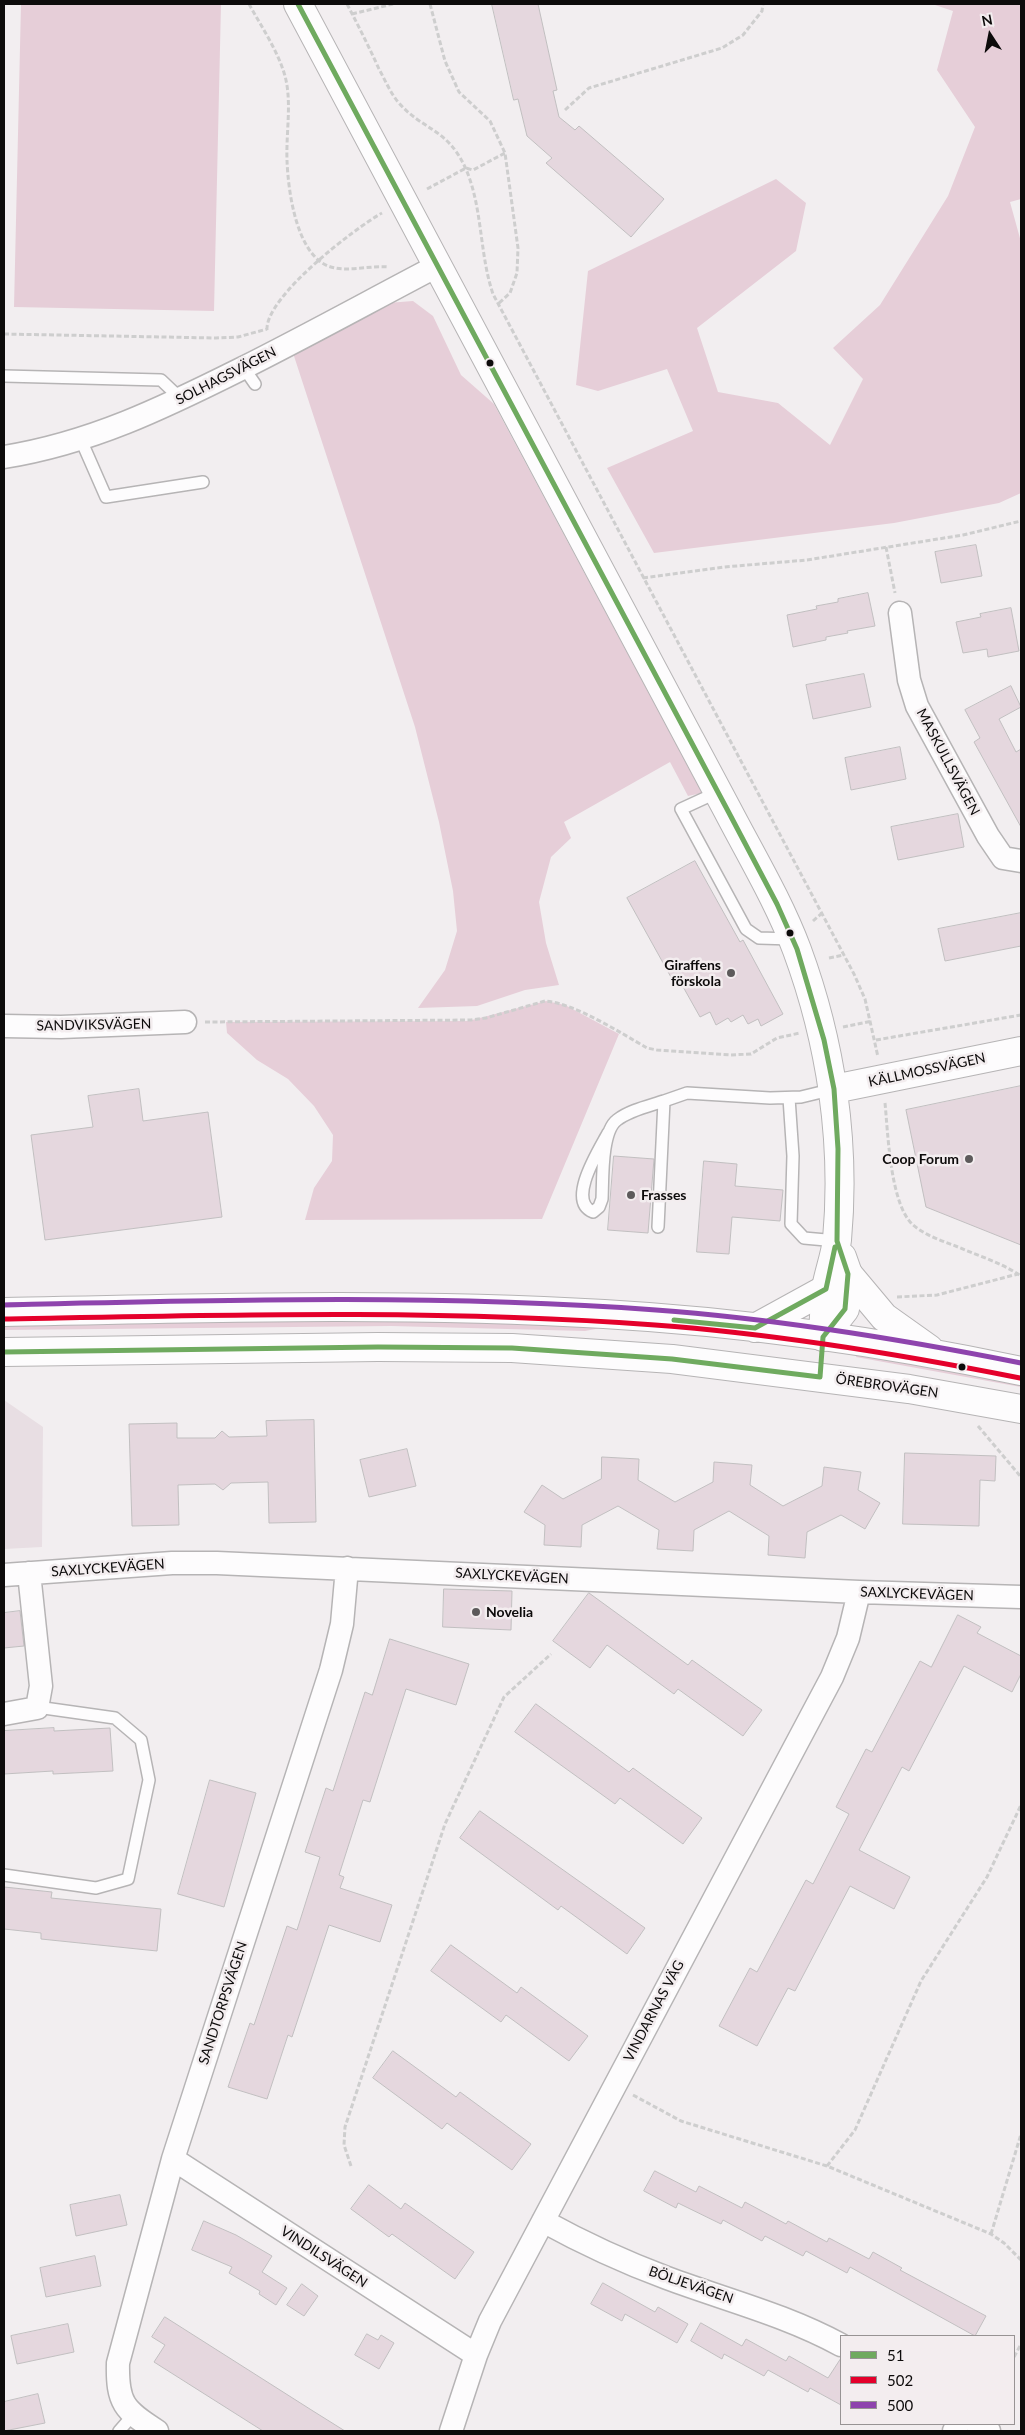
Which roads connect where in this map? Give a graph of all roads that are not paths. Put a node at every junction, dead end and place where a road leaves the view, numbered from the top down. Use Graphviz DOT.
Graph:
graph roads {
  1 [pos="298,4"];
  2 [pos="436,266"];
  3 [pos="4,376"];
  4 [pos="181,399"];
  5 [pos="81,440"];
  6 [pos="4,457"];
  7 [pos="203,482"];
  8 [pos="900,613"];
  9 [pos="718,792"];
  10 [pos="1021,861"];
  11 [pos="792,939"];
  12 [pos="184,1022"];
  13 [pos="4,1026"];
  14 [pos="1021,1051"];
  15 [pos="834,1090"];
  16 [pos="790,1098"];
  17 [pos="664,1101"];
  18 [pos="608,1133"];
  19 [pos="658,1227"];
  20 [pos="837,1241"];
  21 [pos="837,1282"];
  22 [pos="4,1312"];
  23 [pos="755,1328"];
  24 [pos="823,1337"];
  25 [pos="4,1352"];
  26 [pos="935,1353"];
  27 [pos="1021,1371"];
  28 [pos="820,1377"];
  29 [pos="1021,1409"];
  30 [pos="348,1568"];
  31 [pos="29,1573"];
  32 [pos="4,1575"];
  33 [pos="859,1592"];
  34 [pos="1021,1598"];
  35 [pos="37,1707"];
  36 [pos="4,1714"];
  37 [pos="4,1875"];
  38 [pos="173,2159"];
  39 [pos="543,2221"];
  40 [pos="840,2345"];
  41 [pos="476,2355"];
  42 [pos="140,2426"];
  43 [pos="451,2431"];
  1 -- 2 [label="main road"];
  2 -- 4 [label="street, SOLHAGSVÄGEN"];
  2 -- 9 [label="main road"];
  3 -- 4 [label="lane"];
  4 -- 5 [label="street, SOLHAGSVÄGEN"];
  5 -- 6 [label="street, SOLHAGSVÄGEN"];
  5 -- 7 [label="lane"];
  8 -- 10 [label="street, MASKULLSVÄGEN"];
  9 -- 11 [label="main road"];
  9 -- 11 [label="lane"];
  11 -- 15 [label="main road"];
  12 -- 13 [label="street, SANDVIKSVÄGEN"];
  14 -- 15 [label="main road, KÄLLMOSSVÄGEN"];
  15 -- 16 [label="lane"];
  15 -- 20 [label="main road"];
  16 -- 17 [label="lane"];
  16 -- 20 [label="lane"];
  17 -- 18 [label="lane"];
  17 -- 19 [label="lane"];
  18 -- 18 [label="lane"];
  20 -- 21 [label="main road"];
  21 -- 23 [label="main road"];
  21 -- 24 [label="main road"];
  21 -- 26 [label="main road"];
  22 -- 23 [label="main road"];
  23 -- 24 [label="main road"];
  24 -- 26 [label="main road"];
  24 -- 28 [label="main road"];
  25 -- 28 [label="main road, ÖREBROVÄGEN"];
  26 -- 27 [label="main road"];
  28 -- 29 [label="main road, ÖREBROVÄGEN"];
  30 -- 31 [label="street, SAXLYCKEVÄGEN"];
  30 -- 33 [label="street, SAXLYCKEVÄGEN"];
  30 -- 38 [label="street, SANDTORPSVÄGEN"];
  31 -- 32 [label="street, SAXLYCKEVÄGEN"];
  31 -- 35 [label="street"];
  33 -- 34 [label="street, SAXLYCKEVÄGEN"];
  33 -- 39 [label="street, VINDARNAS VÄG"];
  35 -- 36 [label="street"];
  35 -- 37 [label="lane"];
  38 -- 41 [label="street, VINDILSVÄGEN"];
  38 -- 42 [label="street, SANDTORPSVÄGEN"];
  39 -- 40 [label="street, BÖLJEVÄGEN"];
  39 -- 41 [label="street, VINDARNAS VÄG"];
  41 -- 43 [label="street, VINDARNAS VÄG"];
}
